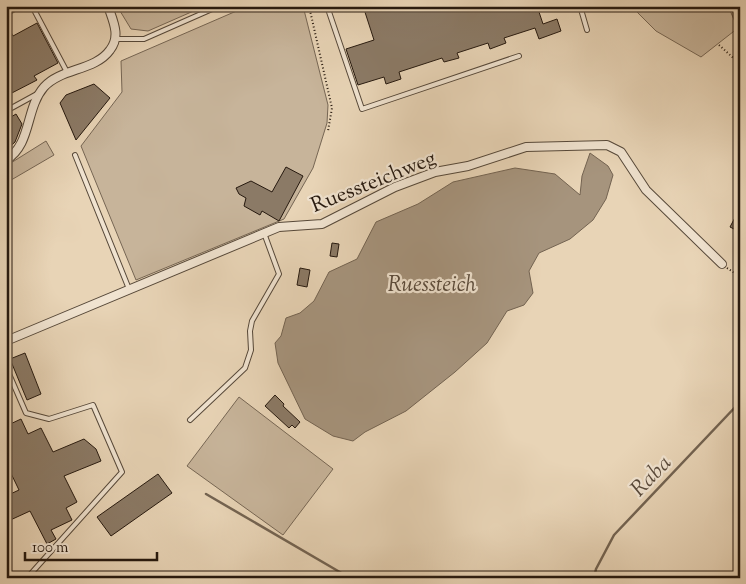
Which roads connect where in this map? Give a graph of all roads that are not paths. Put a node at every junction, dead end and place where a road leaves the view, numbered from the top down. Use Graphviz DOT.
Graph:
graph roads {
  1 [pos="20,6"];
  2 [pos="32,6"];
  3 [pos="108,6"];
  4 [pos="219,6"];
  5 [pos="327,6"];
  6 [pos="580,6"];
  7 [pos="6,14"];
  8 [pos="587,30"];
  9 [pos="116,39"];
  10 [pos="519,56"];
  11 [pos="68,74"];
  12 [pos="39,93"];
  13 [pos="6,111"];
  14 [pos="76,155"];
  15 [pos="6,160"];
  16 [pos="264,232"];
  17 [pos="722,264"];
  18 [pos="130,289"];
  19 [pos="6,342"];
  20 [pos="6,367"];
  21 [pos="190,420"];
  22 [pos="27,578"];
  1 -- 7 [label="lane"];
  2 -- 11 [label="lane"];
  3 -- 9 [label="street"];
  4 -- 9 [label="lane"];
  5 -- 10 [label="lane"];
  6 -- 8 [label="lane"];
  9 -- 11 [label="street"];
  11 -- 12 [label="street"];
  12 -- 13 [label="lane"];
  12 -- 15 [label="street"];
  14 -- 18 [label="lane"];
  16 -- 17 [label="street, Ruessteichweg"];
  16 -- 18 [label="street, Ruessteichweg"];
  16 -- 21 [label="lane"];
  18 -- 19 [label="street, Ruessteichweg"];
  20 -- 22 [label="lane"];
}
